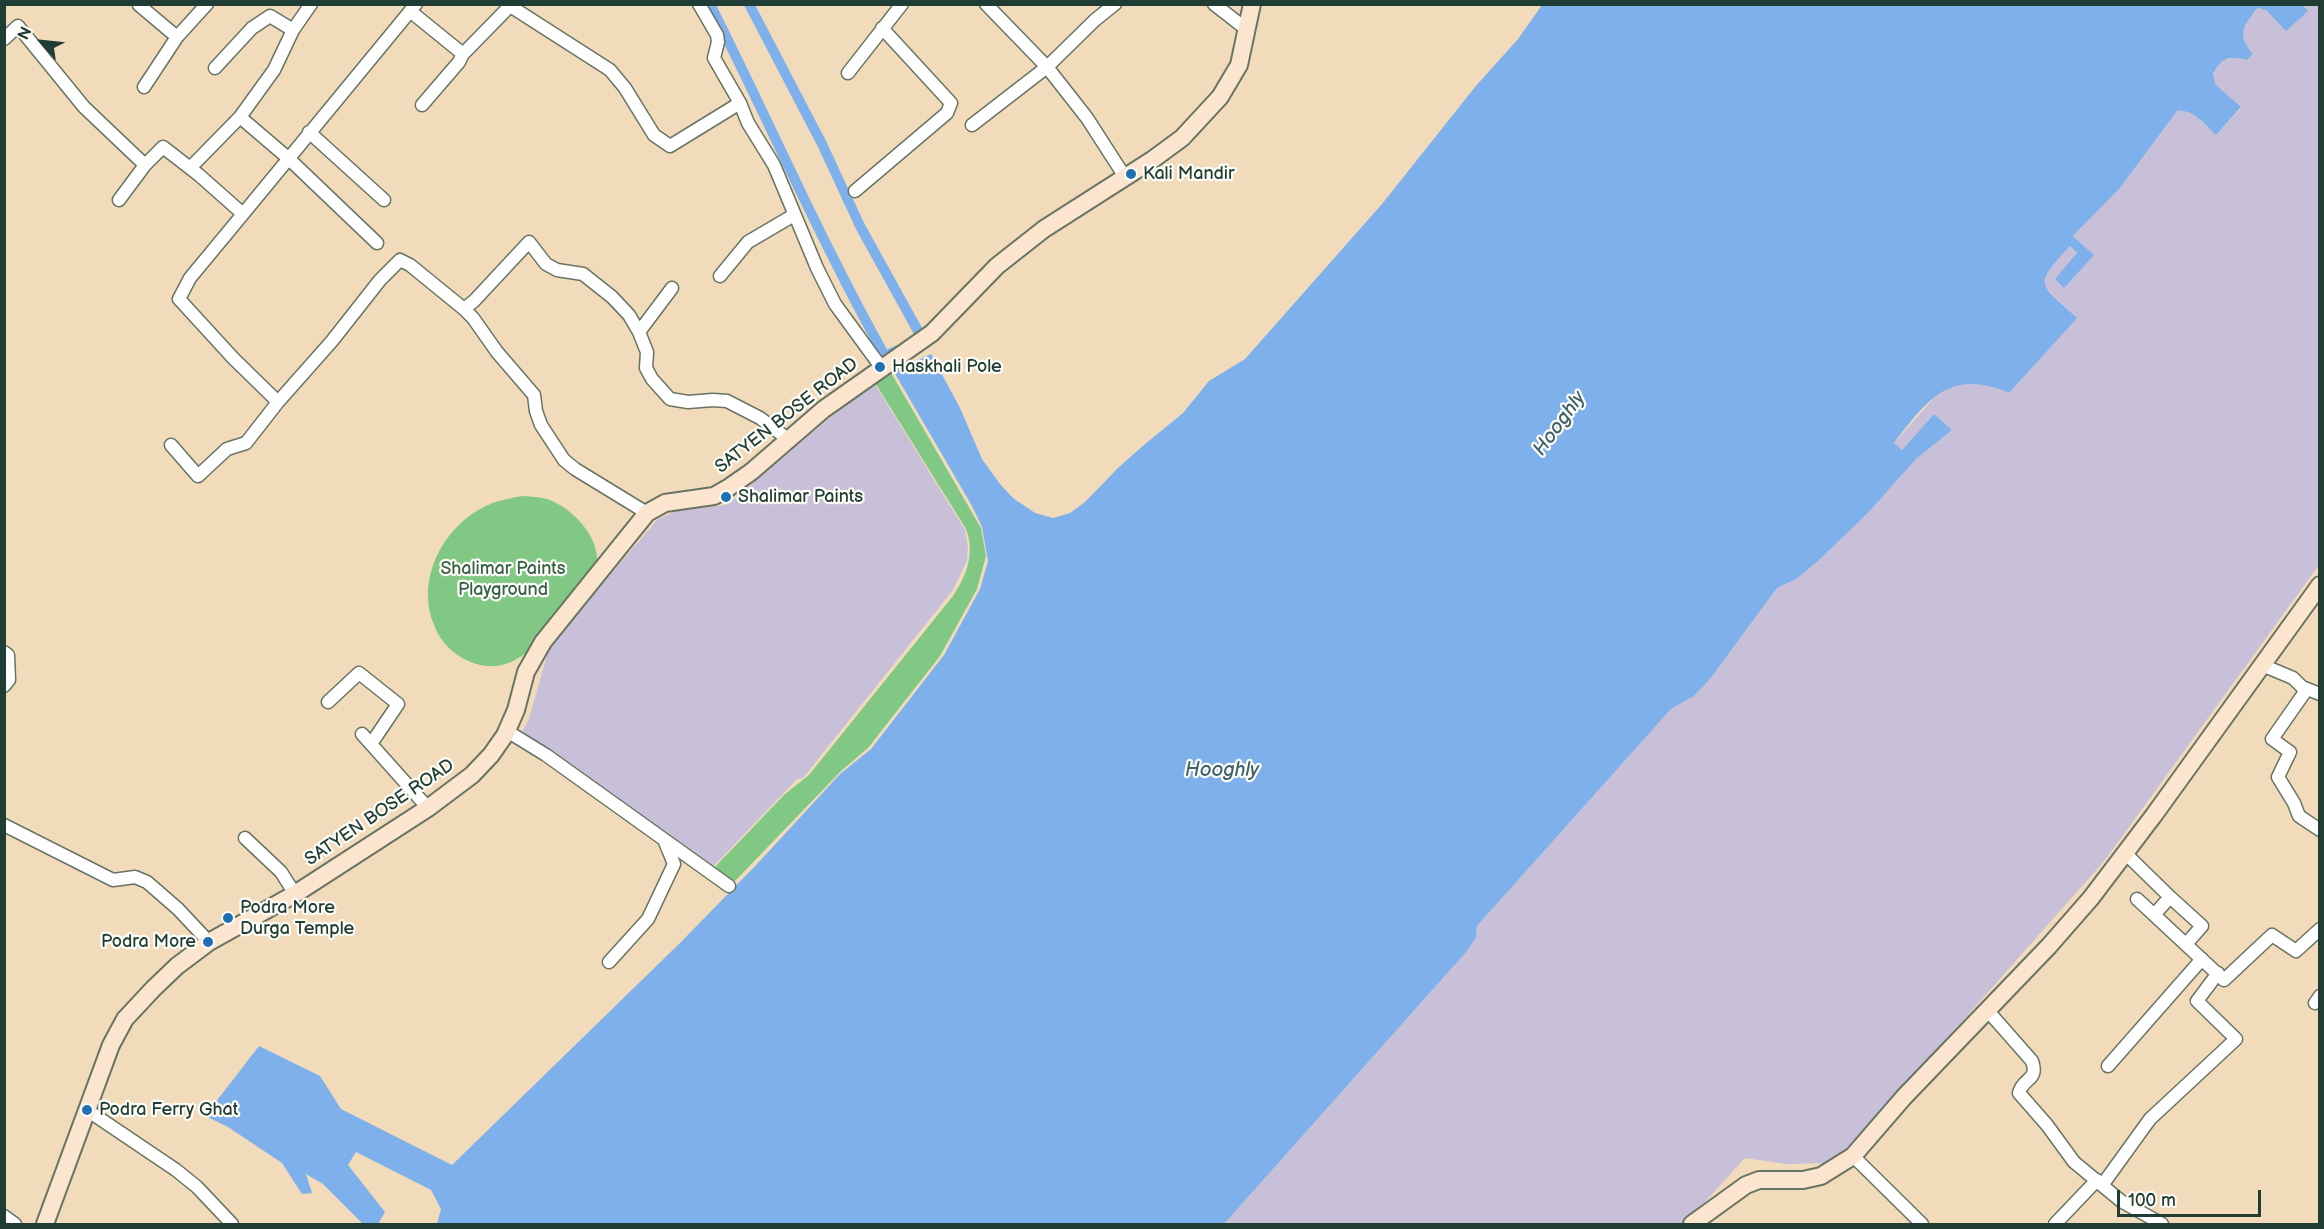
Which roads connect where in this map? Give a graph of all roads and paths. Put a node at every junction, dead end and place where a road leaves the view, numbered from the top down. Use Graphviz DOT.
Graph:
graph roads {
  1 [pos="140,4"];
  2 [pos="207,4"];
  3 [pos="311,4"];
  4 [pos="699,4"];
  5 [pos="902,4"];
  6 [pos="1115,4"];
  7 [pos="1214,4"];
  8 [pos="1252,4"];
  9 [pos="508,6"];
  10 [pos="992,7"];
  11 [pos="413,8"];
  12 [pos="882,28"];
  13 [pos="1246,28"];
  14 [pos="293,30"];
  15 [pos="177,37"];
  16 [pos="4,39"];
  17 [pos="463,54"];
  18 [pos="1047,67"];
  19 [pos="215,68"];
  20 [pos="848,73"];
  21 [pos="144,87"];
  22 [pos="740,103"];
  23 [pos="422,105"];
  24 [pos="240,117"];
  25 [pos="972,125"];
  26 [pos="309,132"];
  27 [pos="288,158"];
  28 [pos="145,165"];
  29 [pos="190,168"];
  30 [pos="1125,177"];
  31 [pos="855,191"];
  32 [pos="119,200"];
  33 [pos="384,200"];
  34 [pos="243,214"];
  35 [pos="794,215"];
  36 [pos="377,243"];
  37 [pos="720,276"];
  38 [pos="672,288"];
  39 [pos="464,309"];
  40 [pos="639,332"];
  41 [pos="884,366"];
  42 [pos="278,402"];
  43 [pos="789,440"];
  44 [pos="171,445"];
  45 [pos="647,513"];
  46 [pos="2319,585"];
  47 [pos="4,652"];
  48 [pos="2262,664"];
  49 [pos="4,686"];
  50 [pos="2307,689"];
  51 [pos="2319,694"];
  52 [pos="328,702"];
  53 [pos="507,731"];
  54 [pos="362,734"];
  55 [pos="371,744"];
  56 [pos="428,808"];
  57 [pos="4,825"];
  58 [pos="2319,830"];
  59 [pos="245,838"];
  60 [pos="665,840"];
  61 [pos="2126,853"];
  62 [pos="729,886"];
  63 [pos="295,894"];
  64 [pos="2170,897"];
  65 [pos="2137,899"];
  66 [pos="2154,915"];
  67 [pos="2319,929"];
  68 [pos="208,942"];
  69 [pos="2186,944"];
  70 [pos="2202,959"];
  71 [pos="609,962"];
  72 [pos="2218,973"];
  73 [pos="1988,1011"];
  74 [pos="2108,1066"];
  75 [pos="87,1110"];
  76 [pos="1853,1156"];
  77 [pos="2100,1182"];
  78 [pos="4,1216"];
  79 [pos="15,1224"];
  80 [pos="45,1224"];
  81 [pos="232,1224"];
  82 [pos="1692,1224"];
  83 [pos="1922,1224"];
  84 [pos="2055,1224"];
  85 [pos="2162,1224"];
  1 -- 15 [label="street"];
  2 -- 15 [label="street"];
  3 -- 14 [label="street"];
  4 -- 22 [label="street"];
  5 -- 12 [label="street"];
  6 -- 18 [label="street"];
  7 -- 13 [label="street"];
  8 -- 13 [label="main road, SATYEN BOSE ROAD"];
  9 -- 17 [label="street"];
  9 -- 22 [label="street"];
  10 -- 18 [label="street"];
  11 -- 17 [label="street"];
  11 -- 26 [label="street"];
  12 -- 20 [label="street"];
  12 -- 31 [label="street"];
  13 -- 30 [label="main road, SATYEN BOSE ROAD"];
  14 -- 19 [label="street"];
  14 -- 24 [label="street"];
  15 -- 21 [label="street"];
  16 -- 28 [label="street"];
  17 -- 23 [label="street"];
  18 -- 25 [label="street"];
  18 -- 30 [label="street"];
  22 -- 35 [label="street"];
  24 -- 27 [label="street"];
  24 -- 29 [label="street"];
  26 -- 27 [label="street"];
  26 -- 33 [label="street"];
  27 -- 34 [label="street"];
  27 -- 36 [label="street"];
  28 -- 29 [label="street"];
  28 -- 32 [label="street"];
  29 -- 34 [label="street"];
  30 -- 41 [label="main road, SATYEN BOSE ROAD"];
  34 -- 42 [label="street"];
  35 -- 37 [label="street"];
  35 -- 41 [label="street"];
  38 -- 40 [label="street"];
  39 -- 40 [label="street"];
  39 -- 42 [label="street"];
  39 -- 45 [label="street"];
  40 -- 43 [label="street"];
  41 -- 43 [label="main road, SATYEN BOSE ROAD"];
  42 -- 44 [label="street"];
  43 -- 45 [label="main road, SATYEN BOSE ROAD"];
  45 -- 53 [label="main road, SATYEN BOSE ROAD"];
  46 -- 48 [label="main road"];
  47 -- 49 [label="street"];
  48 -- 50 [label="street"];
  48 -- 61 [label="main road"];
  50 -- 51 [label="street"];
  50 -- 58 [label="street"];
  52 -- 55 [label="street"];
  53 -- 56 [label="main road, SATYEN BOSE ROAD"];
  53 -- 60 [label="street"];
  54 -- 55 [label="street"];
  55 -- 56 [label="street"];
  56 -- 63 [label="main road, SATYEN BOSE ROAD"];
  57 -- 68 [label="street"];
  59 -- 63 [label="street"];
  60 -- 62 [label="street"];
  60 -- 71 [label="street"];
  61 -- 64 [label="street"];
  61 -- 73 [label="main road"];
  63 -- 68 [label="main road, SATYEN BOSE ROAD"];
  64 -- 66 [label="street"];
  64 -- 69 [label="street"];
  65 -- 66 [label="street"];
  66 -- 69 [label="street"];
  67 -- 72 [label="street"];
  68 -- 75 [label="main road, SATYEN BOSE ROAD"];
  69 -- 70 [label="street"];
  70 -- 72 [label="street"];
  70 -- 74 [label="street"];
  72 -- 77 [label="street"];
  73 -- 76 [label="main road"];
  73 -- 77 [label="street"];
  75 -- 80 [label="main road, SATYEN BOSE ROAD"];
  75 -- 81 [label="street"];
  76 -- 82 [label="main road"];
  76 -- 83 [label="street"];
  77 -- 84 [label="street"];
  77 -- 85 [label="street"];
  78 -- 79 [label="street"];
}
